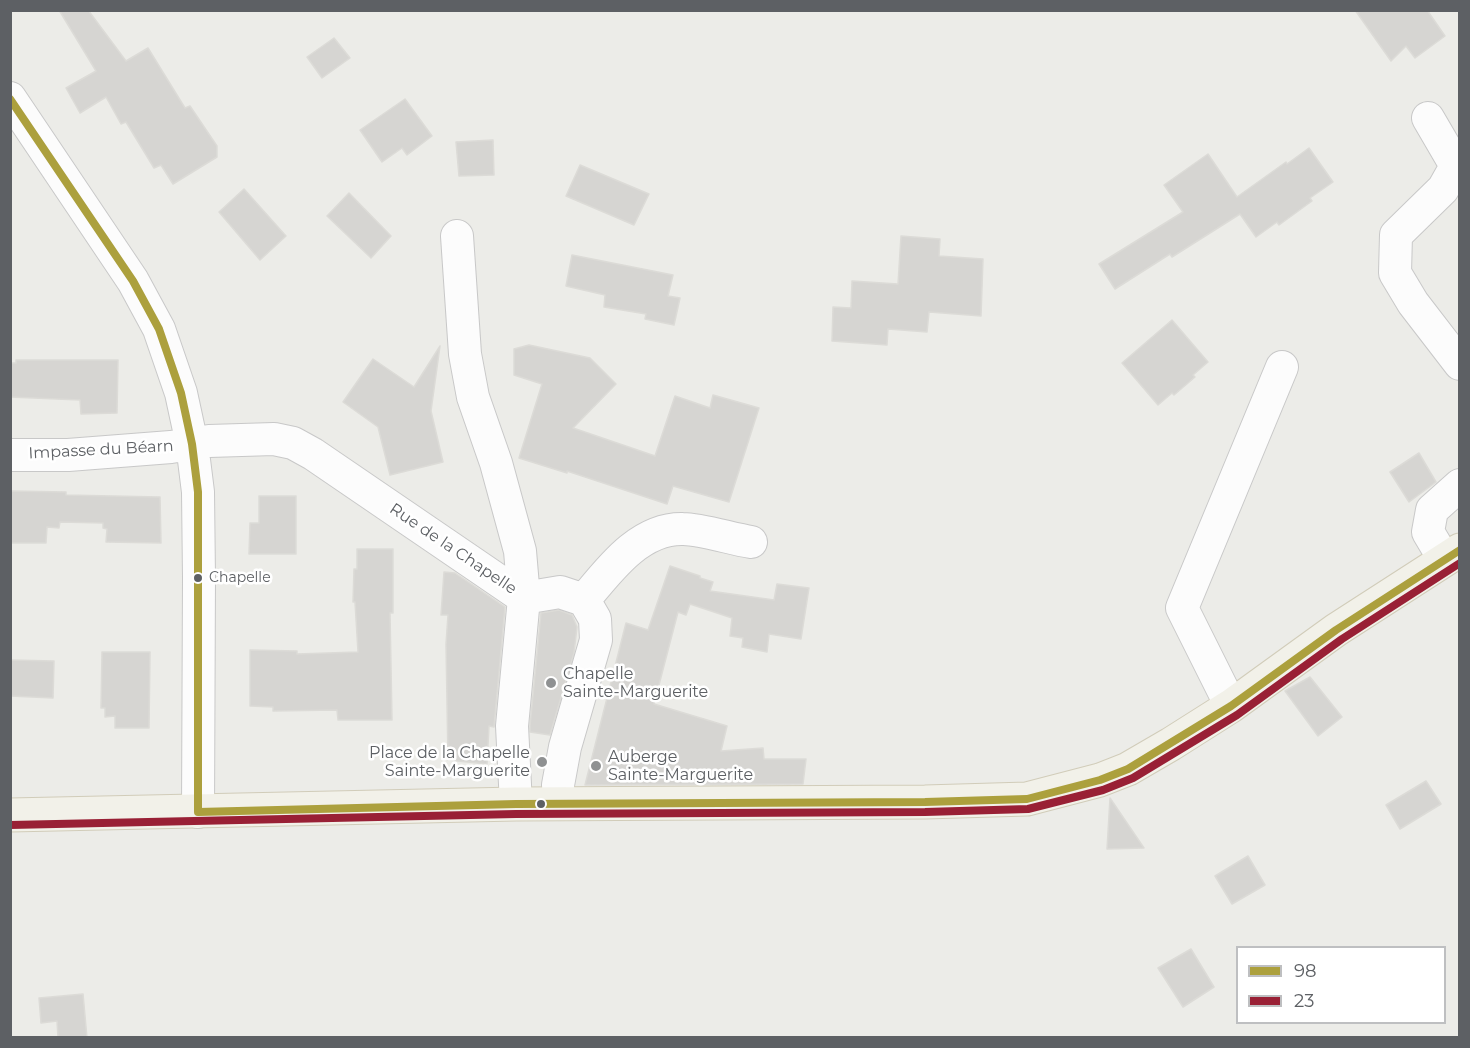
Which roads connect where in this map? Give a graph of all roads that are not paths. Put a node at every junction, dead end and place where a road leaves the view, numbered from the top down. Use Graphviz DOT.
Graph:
graph roads {
  1 [pos="10,98"];
  2 [pos="1428,118"];
  3 [pos="457,236"];
  4 [pos="1460,364"];
  5 [pos="1282,367"];
  6 [pos="192,444"];
  7 [pos="10,455"];
  8 [pos="1460,485"];
  9 [pos="751,542"];
  10 [pos="1452,554"];
  11 [pos="524,598"];
  12 [pos="585,600"];
  13 [pos="1231,706"];
  14 [pos="516,804"];
  15 [pos="559,804"];
  16 [pos="198,812"];
  17 [pos="10,815"];
  1 -- 6 [label="street"];
  2 -- 4 [label="street"];
  3 -- 11 [label="street"];
  5 -- 13 [label="street"];
  6 -- 7 [label="street, Impasse du Béarn"];
  6 -- 11 [label="street, Rue de la Chapelle"];
  6 -- 16 [label="street"];
  8 -- 10 [label="street"];
  9 -- 12 [label="street"];
  10 -- 13 [label="main road"];
  11 -- 12 [label="street"];
  11 -- 14 [label="street, Rue de la Chapelle"];
  12 -- 15 [label="street"];
  13 -- 15 [label="main road"];
  14 -- 15 [label="main road"];
  14 -- 16 [label="main road"];
  16 -- 17 [label="main road"];
}
